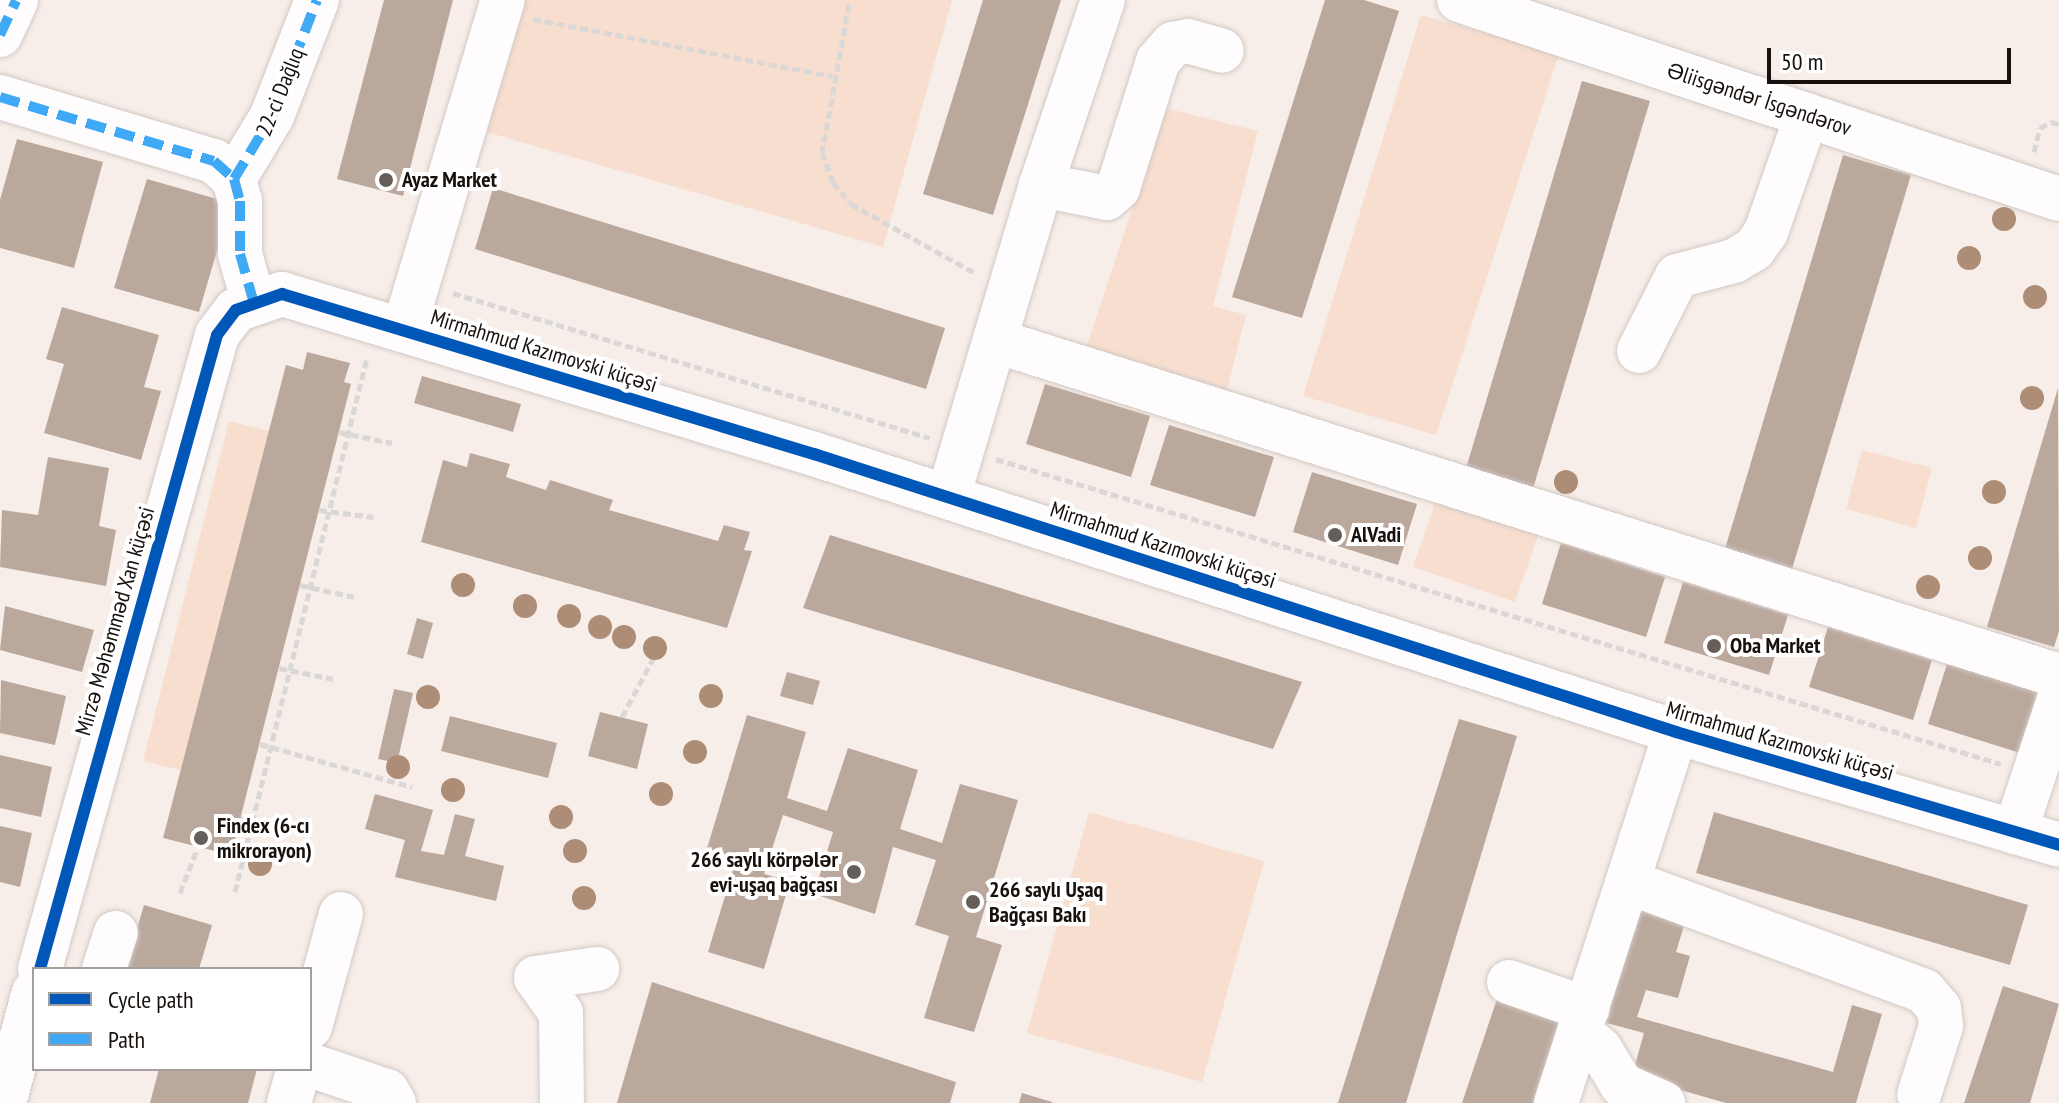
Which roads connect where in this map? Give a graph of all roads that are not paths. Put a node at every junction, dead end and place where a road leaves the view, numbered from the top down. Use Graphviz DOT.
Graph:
graph roads {
  1 [pos="16,0"];
  2 [pos="317,0"];
  3 [pos="1103,0"];
  4 [pos="1459,0"];
  5 [pos="516,9"];
  6 [pos="1535,12"];
  7 [pos="0,35"];
  8 [pos="1222,51"];
  9 [pos="0,97"];
  10 [pos="1807,115"];
  11 [pos="234,179"];
  12 [pos="1041,185"];
  13 [pos="2059,199"];
  14 [pos="253,300"];
  15 [pos="404,329"];
  16 [pos="996,341"];
  17 [pos="1639,351"];
  18 [pos="948,497"];
  19 [pos="2059,676"];
  20 [pos="2059,699"];
  21 [pos="1676,732"];
  22 [pos="2015,832"];
  23 [pos="2059,845"];
  24 [pos="1628,882"];
  25 [pos="341,914"];
  26 [pos="41,967"];
  27 [pos="597,969"];
  28 [pos="1509,982"];
  29 [pos="32,999"];
  30 [pos="312,1020"];
  31 [pos="1583,1020"];
  32 [pos="312,1066"];
  33 [pos="298,1071"];
  34 [pos="1919,1095"];
  35 [pos="4,1103"];
  36 [pos="289,1103"];
  37 [pos="394,1103"];
  38 [pos="562,1103"];
  39 [pos="1556,1103"];
  40 [pos="1663,1103"];
  1 -- 7 [label="street"];
  2 -- 11 [label="street, 22-ci Dağlıq"];
  3 -- 12 [label="street"];
  4 -- 6 [label="street, Əliisgəndər İsgəndərov"];
  5 -- 15 [label="street"];
  6 -- 10 [label="street, Əliisgəndər İsgəndərov"];
  8 -- 12 [label="street"];
  9 -- 11 [label="street"];
  10 -- 13 [label="street, Əliisgəndər İsgəndərov"];
  10 -- 17 [label="street"];
  11 -- 14 [label="street"];
  12 -- 16 [label="street"];
  14 -- 15 [label="street, Mirmahmud Kazımovski küçəsi"];
  14 -- 26 [label="street, Mirzə Məhəmməd Xan küçəsi"];
  15 -- 18 [label="street, Mirmahmud Kazımovski küçəsi"];
  16 -- 18 [label="street"];
  16 -- 19 [label="street"];
  18 -- 21 [label="street, Mirmahmud Kazımovski küçəsi"];
  20 -- 22 [label="street"];
  21 -- 22 [label="street, Mirmahmud Kazımovski küçəsi"];
  21 -- 24 [label="street"];
  22 -- 23 [label="street, Mirmahmud Kazımovski küçəsi"];
  24 -- 31 [label="street"];
  24 -- 34 [label="street"];
  25 -- 30 [label="street"];
  27 -- 38 [label="street"];
  28 -- 31 [label="street"];
  29 -- 35 [label="street"];
  31 -- 39 [label="street"];
  31 -- 40 [label="street"];
  32 -- 37 [label="street"];
  33 -- 36 [label="street"];
}
